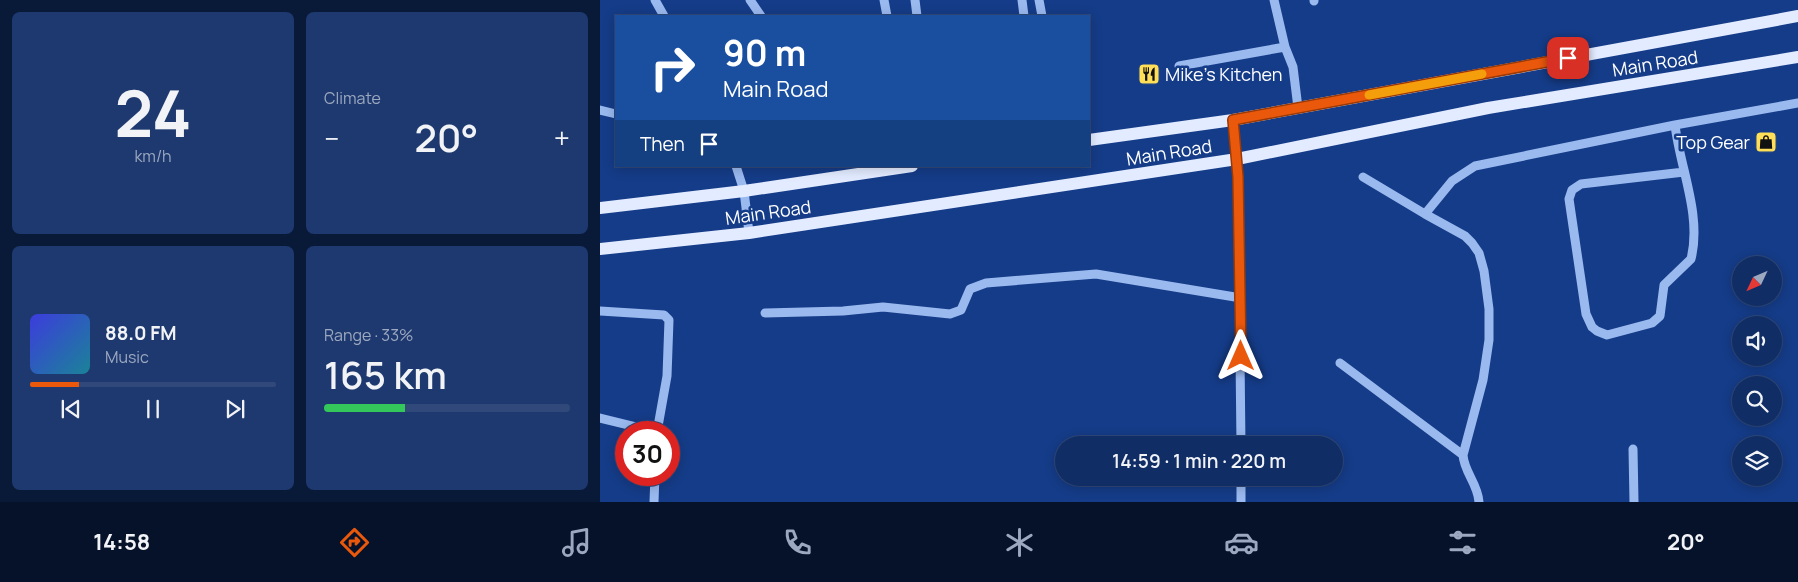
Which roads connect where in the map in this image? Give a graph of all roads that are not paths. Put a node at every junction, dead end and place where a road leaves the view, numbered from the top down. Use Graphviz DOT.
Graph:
graph roads {
  1 [pos="655,0"];
  2 [pos="750,0"];
  3 [pos="884,0"];
  4 [pos="914,0"];
  5 [pos="1022,0"];
  6 [pos="1039,0"];
  7 [pos="1274,0"];
  8 [pos="663,15"];
  9 [pos="760,15"];
  10 [pos="887,15"];
  11 [pos="917,15"];
  12 [pos="1024,15"];
  13 [pos="1042,15"];
  14 [pos="1798,16"];
  15 [pos="1285,47"];
  16 [pos="1798,57"];
  17 [pos="1179,66"];
  18 [pos="1798,103"];
  19 [pos="1298,108"];
  20 [pos="600,110"];
  21 [pos="615,114"];
  22 [pos="1233,120"];
  23 [pos="1675,125"];
  24 [pos="1090,140"];
  25 [pos="1237,159"];
  26 [pos="736,167"];
  27 [pos="905,167"];
  28 [pos="1684,172"];
  29 [pos="1363,178"];
  30 [pos="744,191"];
  31 [pos="600,208"];
  32 [pos="1425,214"];
  33 [pos="749,233"];
  34 [pos="600,249"];
  35 [pos="1241,298"];
  36 [pos="600,311"];
  37 [pos="764,313"];
  38 [pos="1340,363"];
  39 [pos="600,418"];
  40 [pos="659,421"];
  41 [pos="615,422"];
  42 [pos="1241,436"];
  43 [pos="1633,449"];
  44 [pos="1463,455"];
  45 [pos="655,486"];
  46 [pos="1241,486"];
  47 [pos="654,502"];
  48 [pos="1241,502"];
  49 [pos="1478,502"];
  50 [pos="1634,502"];
  1 -- 8 [label="street"];
  2 -- 9 [label="street"];
  3 -- 10 [label="street"];
  4 -- 11 [label="street"];
  5 -- 12 [label="street"];
  6 -- 13 [label="street"];
  7 -- 15 [label="street"];
  14 -- 19 [label="main road, Main Road"];
  15 -- 17 [label="street"];
  15 -- 19 [label="street"];
  16 -- 25 [label="main road, Main Road"];
  18 -- 23 [label="street"];
  19 -- 22 [label="main road, Main Road"];
  20 -- 21 [label="street"];
  22 -- 24 [label="main road, Main Road"];
  22 -- 25 [label="street"];
  23 -- 28 [label="street"];
  23 -- 32 [label="street"];
  25 -- 33 [label="main road, Main Road"];
  25 -- 35 [label="street"];
  26 -- 30 [label="street"];
  27 -- 30 [label="main road, Main Road"];
  28 -- 28 [label="street"];
  29 -- 32 [label="street"];
  30 -- 31 [label="main road, Main Road"];
  30 -- 33 [label="street"];
  32 -- 44 [label="street"];
  33 -- 34 [label="main road, Main Road"];
  35 -- 37 [label="street"];
  35 -- 42 [label="street"];
  36 -- 40 [label="street"];
  38 -- 44 [label="street"];
  39 -- 41 [label="street"];
  43 -- 50 [label="street"];
  44 -- 49 [label="street"];
  45 -- 47 [label="street"];
  46 -- 48 [label="street"];
}
